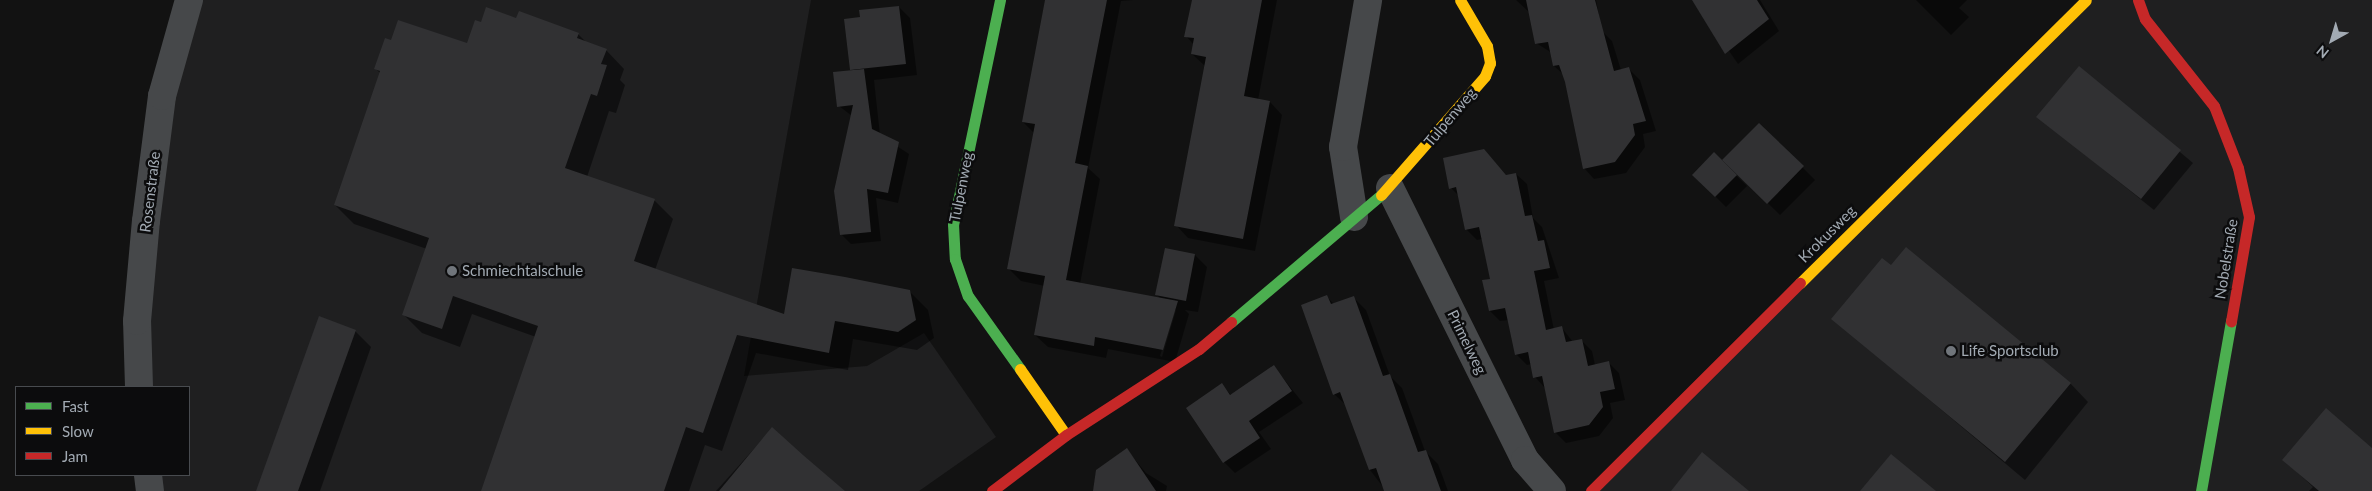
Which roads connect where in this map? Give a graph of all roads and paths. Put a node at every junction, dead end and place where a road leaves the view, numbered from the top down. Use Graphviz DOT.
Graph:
graph roads {
  1 [pos="189,0"];
  2 [pos="1000,0"];
  3 [pos="1368,0"];
  4 [pos="1460,0"];
  5 [pos="2086,0"];
  6 [pos="2138,0"];
  7 [pos="1390,188"];
  8 [pos="1354,217"];
  9 [pos="139,386"];
  10 [pos="1066,435"];
  11 [pos="148,476"];
  12 [pos="150,491"];
  13 [pos="992,491"];
  14 [pos="1552,491"];
  15 [pos="1591,491"];
  16 [pos="2201,491"];
  1 -- 9 [label="street, Rosenstraße"];
  2 -- 10 [label="street, Tulpenweg"];
  3 -- 8 [label="street"];
  4 -- 7 [label="street, Tulpenweg"];
  5 -- 15 [label="street, Krokusweg"];
  6 -- 16 [label="street, Nobelstraße"];
  7 -- 8 [label="street, Tulpenweg"];
  7 -- 14 [label="street, Primelweg"];
  8 -- 10 [label="street, Tulpenweg"];
  10 -- 13 [label="street, Tulpenweg"];
  11 -- 12 [label="street"];
}
